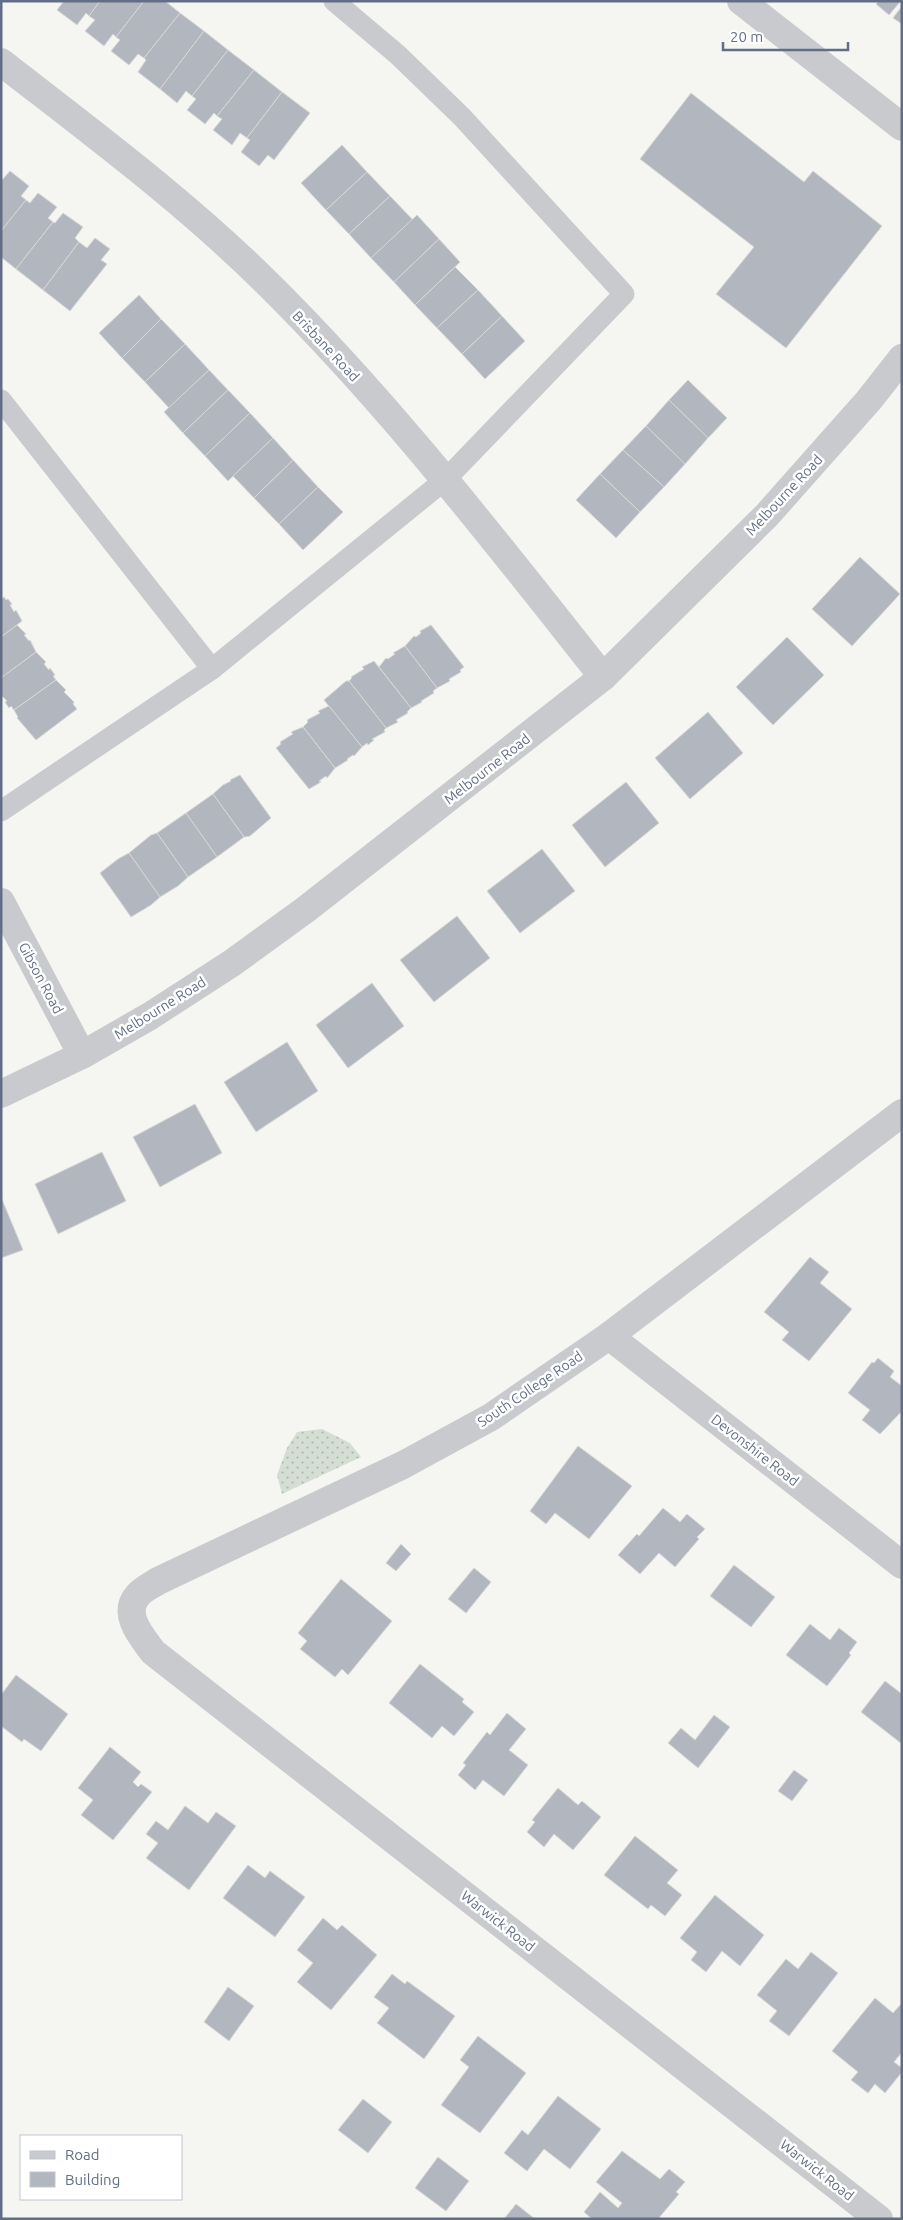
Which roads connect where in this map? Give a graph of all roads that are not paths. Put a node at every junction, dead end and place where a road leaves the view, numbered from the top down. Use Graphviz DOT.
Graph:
graph roads {
  1 [pos="334,1"];
  2 [pos="741,1"];
  3 [pos="1,62"];
  4 [pos="902,127"];
  5 [pos="902,358"];
  6 [pos="1,400"];
  7 [pos="446,479"];
  8 [pos="212,669"];
  9 [pos="603,677"];
  10 [pos="1,811"];
  11 [pos="1,902"];
  12 [pos="82,1055"];
  13 [pos="1,1094"];
  14 [pos="902,1113"];
  15 [pos="609,1336"];
  16 [pos="902,1565"];
  17 [pos="131,1612"];
  18 [pos="879,2219"];
  1 -- 7 [label="lane"];
  2 -- 4 [label="street"];
  3 -- 7 [label="street, Brisbane Road"];
  5 -- 9 [label="street, Melbourne Road"];
  6 -- 8 [label="lane"];
  7 -- 8 [label="lane"];
  7 -- 9 [label="street, Brisbane Road"];
  8 -- 10 [label="lane"];
  9 -- 12 [label="street, Melbourne Road"];
  11 -- 12 [label="street, Gibson Road"];
  12 -- 13 [label="street, Melbourne Road"];
  14 -- 15 [label="street, South College Road"];
  15 -- 16 [label="street, Devonshire Road"];
  15 -- 17 [label="street, South College Road"];
  17 -- 18 [label="street, Warwick Road"];
}
